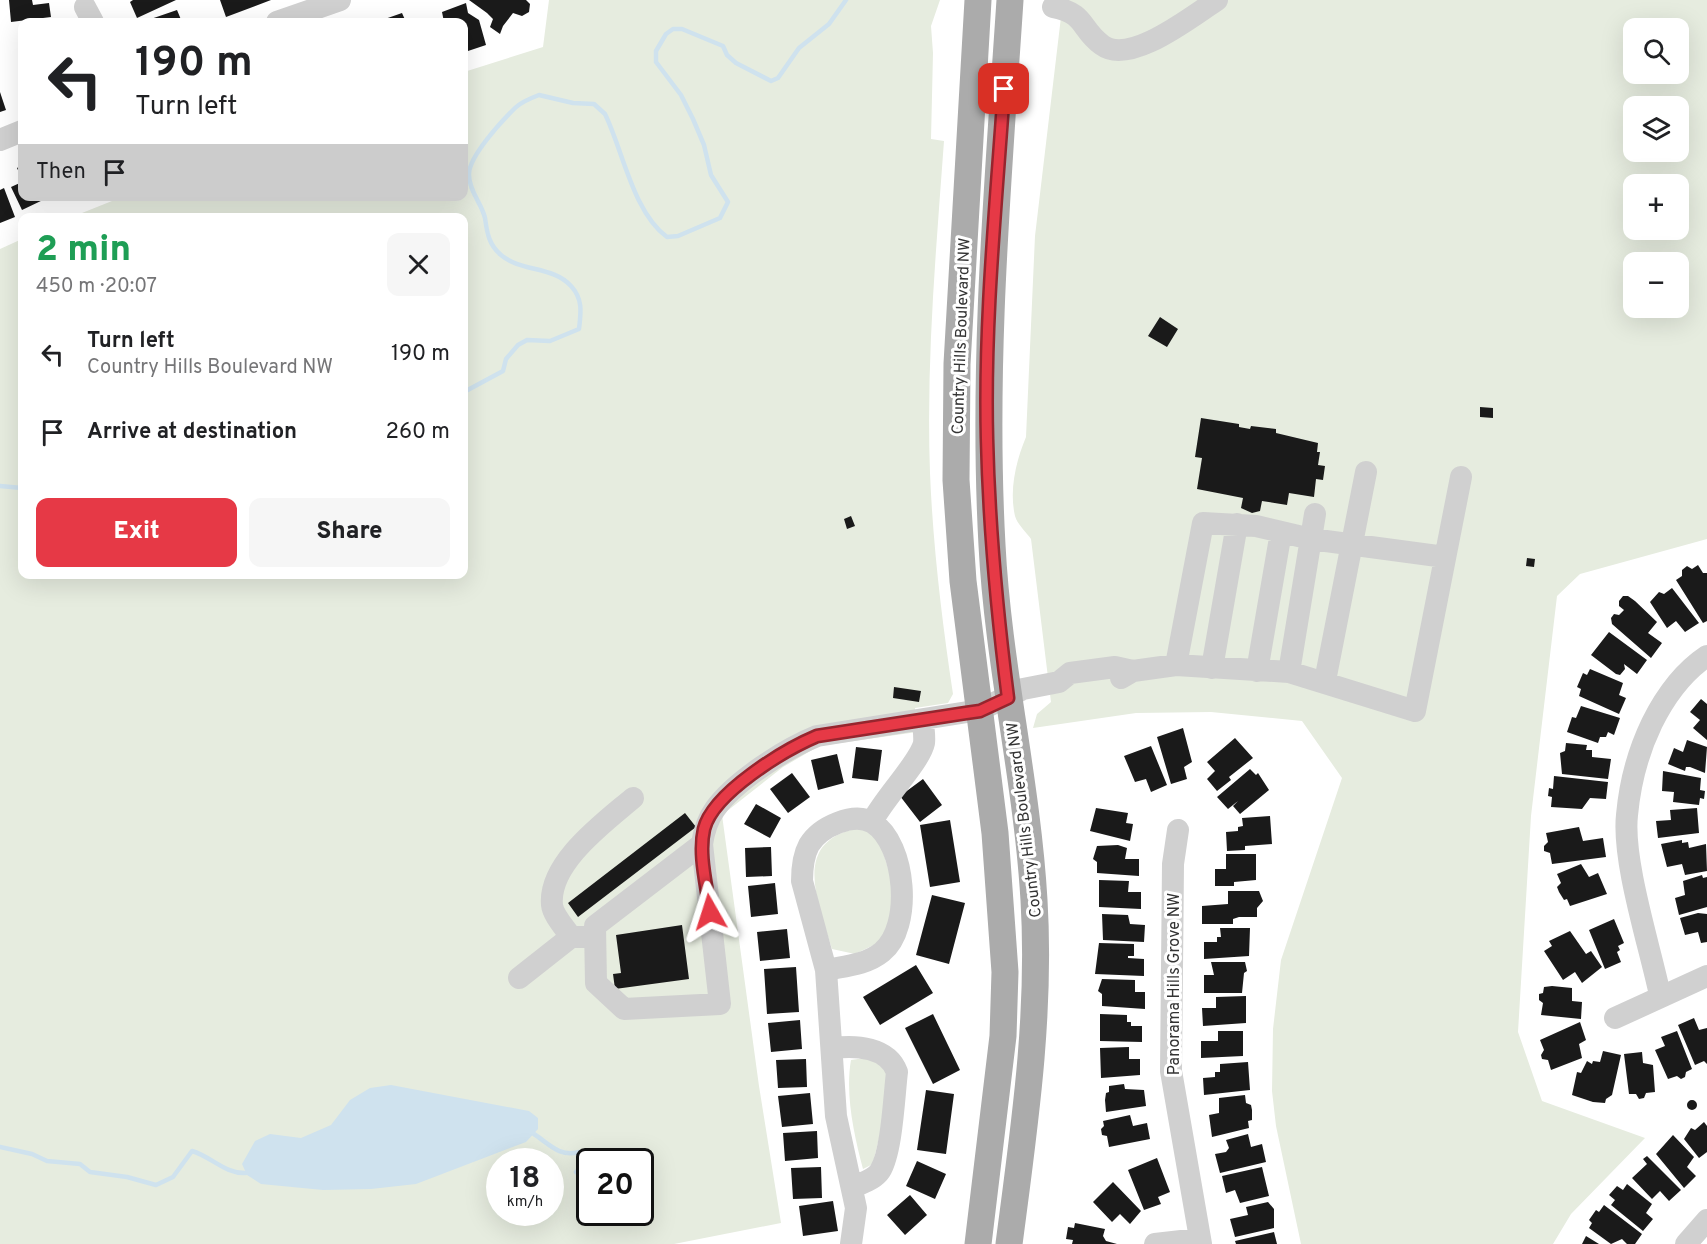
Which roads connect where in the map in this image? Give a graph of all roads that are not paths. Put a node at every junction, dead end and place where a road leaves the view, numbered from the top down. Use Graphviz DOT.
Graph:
graph roads {
  1 [pos="340,0"];
  2 [pos="1010,0"];
  3 [pos="1217,0"];
  4 [pos="978,3"];
  5 [pos="300,6"];
  6 [pos="1053,7"];
  7 [pos="283,18"];
  8 [pos="18,132"];
  9 [pos="0,140"];
  10 [pos="1366,472"];
  11 [pos="1461,477"];
  12 [pos="1315,514"];
  13 [pos="1237,524"];
  14 [pos="1281,532"];
  15 [pos="1311,539"];
  16 [pos="1352,544"];
  17 [pos="1445,557"];
  18 [pos="1707,656"];
  19 [pos="1176,665"];
  20 [pos="1212,668"];
  21 [pos="1257,671"];
  22 [pos="1289,672"];
  23 [pos="1325,681"];
  24 [pos="1008,698"];
  25 [pos="980,711"];
  26 [pos="923,720"];
  27 [pos="633,798"];
  28 [pos="872,822"];
  29 [pos="1178,830"];
  30 [pos="702,844"];
  31 [pos="571,937"];
  32 [pos="595,937"];
  33 [pos="826,970"];
  34 [pos="1707,976"];
  35 [pos="519,978"];
  36 [pos="1660,995"];
  37 [pos="1615,1018"];
  38 [pos="833,1048"];
  39 [pos="852,1188"];
  40 [pos="1707,1220"];
  41 [pos="1200,1241"];
  42 [pos="851,1244"];
  43 [pos="978,1244"];
  44 [pos="1010,1244"];
  45 [pos="1155,1244"];
  46 [pos="1686,1244"];
  1 -- 5 [label="street"];
  2 -- 24 [label="main road, Country Hills Boulevard NW"];
  3 -- 6 [label="street"];
  4 -- 25 [label="main road, Country Hills Boulevard NW"];
  5 -- 7 [label="street"];
  8 -- 9 [label="street"];
  10 -- 16 [label="street"];
  11 -- 17 [label="street"];
  12 -- 15 [label="street"];
  13 -- 14 [label="street"];
  13 -- 19 [label="street"];
  13 -- 20 [label="street"];
  14 -- 15 [label="street"];
  14 -- 21 [label="street"];
  15 -- 16 [label="street"];
  15 -- 22 [label="street"];
  16 -- 17 [label="street"];
  16 -- 23 [label="street"];
  17 -- 23 [label="street"];
  18 -- 36 [label="street"];
  19 -- 20 [label="street"];
  19 -- 24 [label="street"];
  20 -- 21 [label="street"];
  21 -- 22 [label="street"];
  22 -- 23 [label="street"];
  24 -- 25 [label="street"];
  24 -- 44 [label="main road, Country Hills Boulevard NW"];
  25 -- 26 [label="street"];
  25 -- 43 [label="main road, Country Hills Boulevard NW"];
  26 -- 28 [label="street"];
  26 -- 30 [label="street"];
  27 -- 31 [label="street"];
  28 -- 33 [label="street"];
  28 -- 33 [label="street"];
  29 -- 41 [label="street, Panorama Hills Grove NW"];
  30 -- 32 [label="street"];
  30 -- 32 [label="street"];
  31 -- 32 [label="street"];
  31 -- 35 [label="street"];
  33 -- 38 [label="street"];
  34 -- 36 [label="street"];
  36 -- 37 [label="street"];
  38 -- 39 [label="street"];
  38 -- 39 [label="street"];
  39 -- 42 [label="street"];
  40 -- 46 [label="street"];
  41 -- 45 [label="street"];
}
